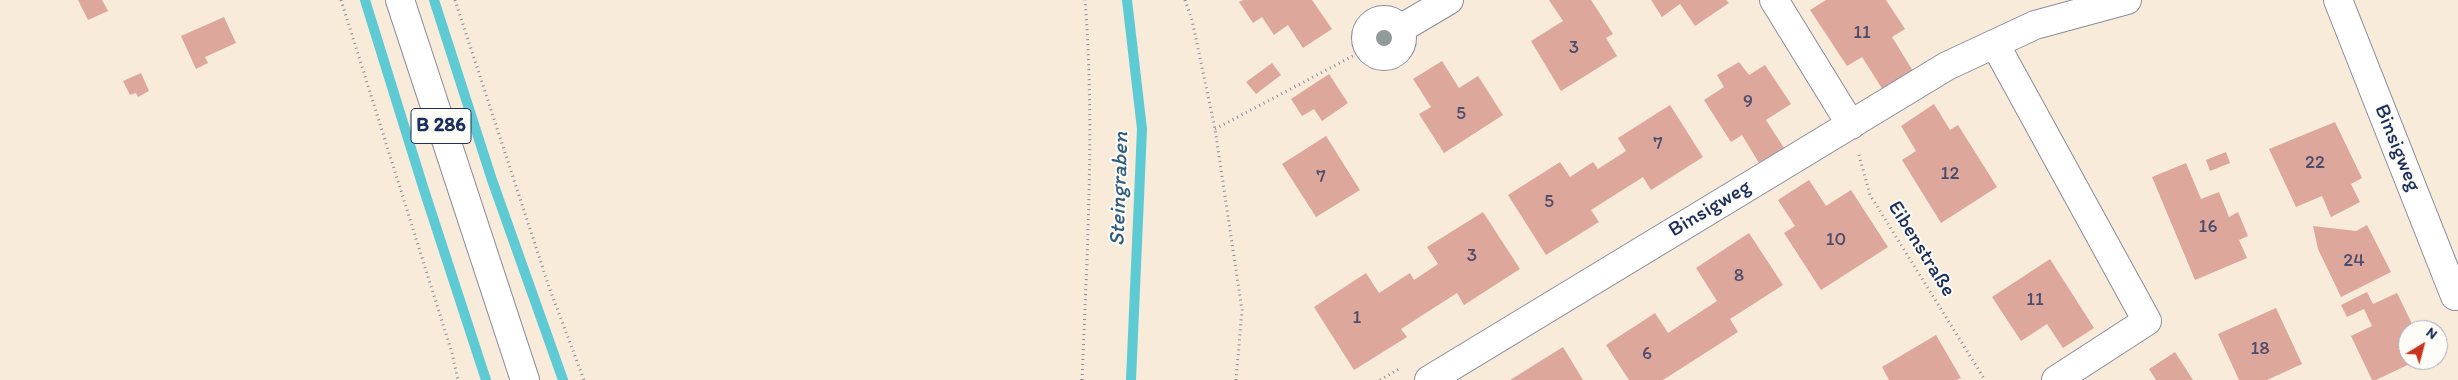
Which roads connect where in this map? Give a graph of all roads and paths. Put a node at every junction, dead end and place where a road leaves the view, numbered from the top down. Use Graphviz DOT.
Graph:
graph roads {
  1 [pos="341,0"];
  2 [pos="400,0"];
  3 [pos="455,0"];
  4 [pos="1085,0"];
  5 [pos="1186,0"];
  6 [pos="1449,0"];
  7 [pos="1774,0"];
  8 [pos="2127,0"];
  9 [pos="2338,0"];
  10 [pos="1994,44"];
  11 [pos="1368,48"];
  12 [pos="1851,124"];
  13 [pos="1215,129"];
  14 [pos="2455,296"];
  15 [pos="458,380"];
  16 [pos="525,380"];
  17 [pos="584,380"];
  18 [pos="1082,380"];
  19 [pos="1236,380"];
  20 [pos="1429,380"];
  21 [pos="1985,380"];
  22 [pos="2056,380"];
  1 -- 15 [label="path"];
  2 -- 16 [label="street, B 286"];
  3 -- 17 [label="path"];
  4 -- 18 [label="path"];
  5 -- 13 [label="path"];
  6 -- 11 [label="street"];
  7 -- 12 [label="street"];
  8 -- 10 [label="street, Binsigweg"];
  9 -- 14 [label="street, Binsigweg"];
  10 -- 12 [label="street, Binsigweg"];
  10 -- 22 [label="street"];
  11 -- 13 [label="path"];
  12 -- 20 [label="street, Binsigweg"];
  12 -- 21 [label="path, Eibenstraße"];
  13 -- 19 [label="path"];
}
